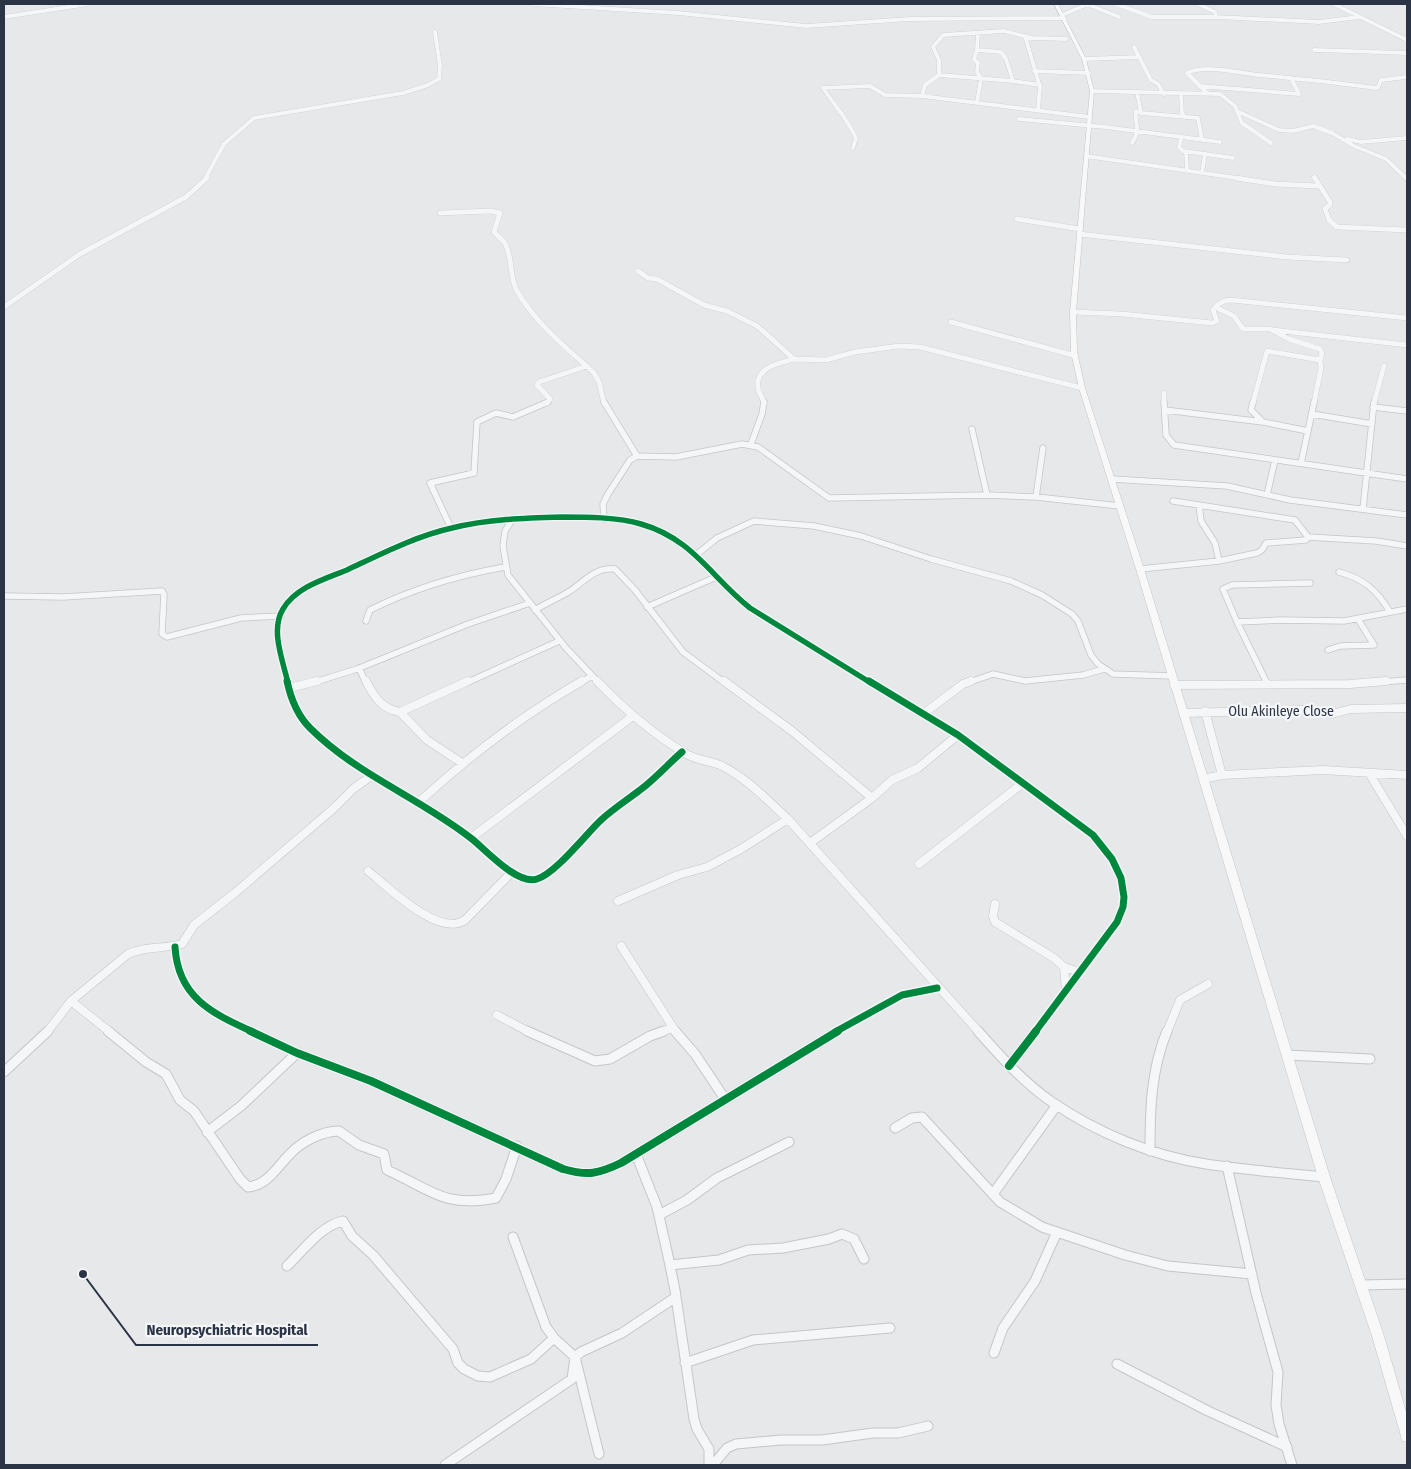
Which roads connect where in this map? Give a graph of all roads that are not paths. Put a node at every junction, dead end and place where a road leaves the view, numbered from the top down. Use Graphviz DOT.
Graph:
graph roads {
  1 [pos="88,4"];
  2 [pos="533,4"];
  3 [pos="1056,4"];
  4 [pos="1087,4"];
  5 [pos="1116,4"];
  6 [pos="1198,4"];
  7 [pos="1334,4"];
  8 [pos="4,16"];
  9 [pos="1216,16"];
  10 [pos="1063,17"];
  11 [pos="1119,17"];
  12 [pos="1359,17"];
  13 [pos="435,32"];
  14 [pos="978,33"];
  15 [pos="1025,36"];
  16 [pos="1066,39"];
  17 [pos="1407,40"];
  18 [pos="1134,47"];
  19 [pos="977,50"];
  20 [pos="1314,50"];
  21 [pos="1407,53"];
  22 [pos="1140,57"];
  23 [pos="1084,59"];
  24 [pos="1034,71"];
  25 [pos="1089,73"];
  26 [pos="939,75"];
  27 [pos="1407,77"];
  28 [pos="1291,78"];
  29 [pos="981,79"];
  30 [pos="1014,81"];
  31 [pos="1040,85"];
  32 [pos="1199,86"];
  33 [pos="1092,91"];
  34 [pos="1137,92"];
  35 [pos="1207,93"];
  36 [pos="1164,94"];
  37 [pos="1181,95"];
  38 [pos="922,96"];
  39 [pos="977,102"];
  40 [pos="1038,110"];
  41 [pos="1239,112"];
  42 [pos="1141,113"];
  43 [pos="1186,117"];
  44 [pos="1019,119"];
  45 [pos="1089,122"];
  46 [pos="1138,131"];
  47 [pos="1179,136"];
  48 [pos="1342,138"];
  49 [pos="1407,138"];
  50 [pos="1202,140"];
  51 [pos="1383,141"];
  52 [pos="1220,142"];
  53 [pos="1132,143"];
  54 [pos="1271,143"];
  55 [pos="853,148"];
  56 [pos="1186,152"];
  57 [pos="1205,154"];
  58 [pos="1086,156"];
  59 [pos="1233,158"];
  60 [pos="1382,158"];
  61 [pos="1187,170"];
  62 [pos="1202,173"];
  63 [pos="1314,177"];
  64 [pos="1407,179"];
  65 [pos="1318,186"];
  66 [pos="440,213"];
  67 [pos="1017,219"];
  68 [pos="1407,230"];
  69 [pos="1080,232"];
  70 [pos="1347,260"];
  71 [pos="638,271"];
  72 [pos="4,307"];
  73 [pos="1215,307"];
  74 [pos="1073,312"];
  75 [pos="1407,318"];
  76 [pos="951,322"];
  77 [pos="1273,330"];
  78 [pos="1407,345"];
  79 [pos="1076,356"];
  80 [pos="794,359"];
  81 [pos="1320,360"];
  82 [pos="587,366"];
  83 [pos="1384,366"];
  84 [pos="1082,388"];
  85 [pos="1164,393"];
  86 [pos="1373,407"];
  87 [pos="1165,410"];
  88 [pos="1251,410"];
  89 [pos="1407,411"];
  90 [pos="1312,414"];
  91 [pos="1248,420"];
  92 [pos="1263,422"];
  93 [pos="1372,424"];
  94 [pos="972,429"];
  95 [pos="1308,431"];
  96 [pos="751,444"];
  97 [pos="1043,448"];
  98 [pos="636,456"];
  99 [pos="1275,460"];
  100 [pos="1301,463"];
  101 [pos="1367,473"];
  102 [pos="1112,479"];
  103 [pos="1407,479"];
  104 [pos="987,495"];
  105 [pos="1267,495"];
  106 [pos="1036,497"];
  107 [pos="1172,501"];
  108 [pos="1199,505"];
  109 [pos="1120,506"];
  110 [pos="1363,510"];
  111 [pos="1407,515"];
  112 [pos="604,519"];
  113 [pos="512,520"];
  114 [pos="492,521"];
  115 [pos="451,528"];
  116 [pos="504,533"];
  117 [pos="1308,537"];
  118 [pos="1407,546"];
  119 [pos="696,555"];
  120 [pos="1219,562"];
  121 [pos="505,567"];
  122 [pos="1140,569"];
  123 [pos="1339,572"];
  124 [pos="716,577"];
  125 [pos="1310,583"];
  126 [pos="4,596"];
  127 [pos="532,607"];
  128 [pos="647,607"];
  129 [pos="1390,612"];
  130 [pos="1406,612"];
  131 [pos="281,616"];
  132 [pos="1358,619"];
  133 [pos="366,621"];
  134 [pos="1237,622"];
  135 [pos="559,641"];
  136 [pos="1328,650"];
  137 [pos="359,668"];
  138 [pos="1104,669"];
  139 [pos="592,676"];
  140 [pos="1172,676"];
  141 [pos="1407,680"];
  142 [pos="1267,683"];
  143 [pos="1174,686"];
  144 [pos="289,688"];
  145 [pos="1407,708"];
  146 [pos="1205,711"];
  147 [pos="400,712"];
  148 [pos="1184,713"];
  149 [pos="923,714"];
  150 [pos="633,716"];
  151 [pos="958,735"];
  152 [pos="682,752"];
  153 [pos="462,763"];
  154 [pos="1369,773"];
  155 [pos="1222,775"];
  156 [pos="1407,775"];
  157 [pos="371,776"];
  158 [pos="1203,778"];
  159 [pos="1023,783"];
  160 [pos="872,798"];
  161 [pos="419,802"];
  162 [pos="788,819"];
  163 [pos="1407,836"];
  164 [pos="471,838"];
  165 [pos="810,843"];
  166 [pos="919,864"];
  167 [pos="368,870"];
  168 [pos="512,872"];
  169 [pos="618,901"];
  170 [pos="995,904"];
  171 [pos="175,946"];
  172 [pos="621,946"];
  173 [pos="1064,967"];
  174 [pos="1080,972"];
  175 [pos="1208,984"];
  176 [pos="937,988"];
  177 [pos="1066,990"];
  178 [pos="71,1001"];
  179 [pos="496,1015"];
  180 [pos="673,1028"];
  181 [pos="297,1053"];
  182 [pos="1287,1055"];
  183 [pos="1370,1059"];
  184 [pos="1009,1066"];
  185 [pos="4,1072"];
  186 [pos="725,1099"];
  187 [pos="1057,1105"];
  188 [pos="895,1128"];
  189 [pos="207,1132"];
  190 [pos="789,1142"];
  191 [pos="517,1146"];
  192 [pos="1150,1152"];
  193 [pos="636,1154"];
  194 [pos="1227,1166"];
  195 [pos="1324,1177"];
  196 [pos="993,1194"];
  197 [pos="659,1215"];
  198 [pos="1057,1232"];
  199 [pos="512,1237"];
  200 [pos="864,1259"];
  201 [pos="670,1265"];
  202 [pos="287,1266"];
  203 [pos="1252,1274"];
  204 [pos="1407,1284"];
  205 [pos="1361,1286"];
  206 [pos="676,1297"];
  207 [pos="890,1328"];
  208 [pos="554,1338"];
  209 [pos="994,1353"];
  210 [pos="575,1357"];
  211 [pos="685,1363"];
  212 [pos="1117,1364"];
  213 [pos="928,1426"];
  214 [pos="1407,1436"];
  215 [pos="1287,1447"];
  216 [pos="599,1454"];
  217 [pos="445,1465"];
  218 [pos="708,1465"];
  219 [pos="713,1465"];
  220 [pos="1292,1465"];
  1 -- 8 [label="street"];
  2 -- 10 [label="street"];
  3 -- 10 [label="main road"];
  4 -- 10 [label="street"];
  4 -- 11 [label="street"];
  5 -- 9 [label="street"];
  6 -- 9 [label="street"];
  7 -- 12 [label="street"];
  9 -- 12 [label="street"];
  10 -- 23 [label="main road"];
  12 -- 17 [label="street"];
  13 -- 72 [label="street"];
  14 -- 15 [label="street"];
  14 -- 19 [label="street"];
  14 -- 26 [label="street"];
  15 -- 16 [label="street"];
  15 -- 24 [label="street"];
  18 -- 22 [label="street"];
  19 -- 29 [label="street"];
  19 -- 30 [label="street"];
  20 -- 21 [label="street"];
  22 -- 23 [label="street"];
  22 -- 36 [label="street"];
  23 -- 25 [label="main road"];
  24 -- 25 [label="street"];
  24 -- 31 [label="street"];
  25 -- 33 [label="main road"];
  26 -- 29 [label="street"];
  26 -- 38 [label="street"];
  27 -- 28 [label="street"];
  28 -- 32 [label="street"];
  28 -- 32 [label="street"];
  29 -- 30 [label="street"];
  29 -- 39 [label="street"];
  30 -- 31 [label="street"];
  31 -- 40 [label="street"];
  32 -- 35 [label="street"];
  33 -- 34 [label="street"];
  33 -- 45 [label="main road"];
  34 -- 36 [label="street"];
  34 -- 42 [label="street"];
  35 -- 37 [label="street"];
  35 -- 41 [label="street"];
  36 -- 37 [label="street"];
  37 -- 43 [label="street"];
  38 -- 39 [label="street"];
  38 -- 55 [label="street"];
  39 -- 40 [label="street"];
  40 -- 45 [label="street"];
  41 -- 48 [label="street"];
  41 -- 54 [label="street"];
  42 -- 43 [label="street"];
  42 -- 46 [label="street"];
  43 -- 50 [label="street"];
  44 -- 45 [label="street"];
  45 -- 46 [label="street"];
  45 -- 58 [label="main road"];
  46 -- 47 [label="street"];
  46 -- 53 [label="street"];
  47 -- 50 [label="street"];
  47 -- 56 [label="street"];
  48 -- 51 [label="street"];
  48 -- 60 [label="street"];
  49 -- 51 [label="street"];
  50 -- 52 [label="street"];
  51 -- 60 [label="street"];
  56 -- 57 [label="street"];
  56 -- 61 [label="street"];
  57 -- 59 [label="street"];
  57 -- 62 [label="street"];
  58 -- 61 [label="street"];
  58 -- 69 [label="main road"];
  60 -- 64 [label="street"];
  61 -- 62 [label="street"];
  62 -- 65 [label="street"];
  63 -- 65 [label="street"];
  65 -- 68 [label="street"];
  66 -- 82 [label="street"];
  67 -- 69 [label="street"];
  69 -- 70 [label="street"];
  69 -- 74 [label="main road"];
  71 -- 80 [label="street"];
  73 -- 74 [label="street"];
  73 -- 75 [label="street"];
  73 -- 77 [label="street"];
  74 -- 79 [label="main road"];
  76 -- 79 [label="street"];
  77 -- 78 [label="street"];
  77 -- 81 [label="street"];
  79 -- 84 [label="main road"];
  80 -- 84 [label="street"];
  80 -- 96 [label="street"];
  81 -- 88 [label="street"];
  81 -- 90 [label="street"];
  82 -- 98 [label="street"];
  82 -- 115 [label="street"];
  83 -- 86 [label="street"];
  84 -- 102 [label="main road"];
  85 -- 87 [label="street"];
  86 -- 89 [label="street"];
  86 -- 93 [label="street"];
  87 -- 91 [label="street"];
  87 -- 99 [label="street"];
  88 -- 91 [label="street"];
  88 -- 92 [label="street"];
  90 -- 93 [label="street"];
  90 -- 95 [label="street"];
  91 -- 92 [label="street"];
  92 -- 95 [label="street"];
  93 -- 101 [label="street"];
  94 -- 104 [label="street"];
  95 -- 100 [label="street"];
  96 -- 98 [label="street"];
  96 -- 104 [label="street"];
  97 -- 106 [label="street"];
  98 -- 112 [label="street"];
  99 -- 100 [label="street"];
  99 -- 105 [label="street"];
  100 -- 101 [label="street"];
  101 -- 103 [label="street"];
  101 -- 110 [label="street"];
  102 -- 105 [label="street"];
  102 -- 109 [label="main road"];
  104 -- 106 [label="street"];
  105 -- 110 [label="street"];
  106 -- 109 [label="street"];
  107 -- 108 [label="street"];
  108 -- 117 [label="street"];
  108 -- 120 [label="street"];
  109 -- 122 [label="main road"];
  110 -- 111 [label="street"];
  112 -- 113 [label="street"];
  112 -- 119 [label="street"];
  113 -- 114 [label="street"];
  113 -- 116 [label="street"];
  114 -- 115 [label="street"];
  114 -- 116 [label="street"];
  115 -- 131 [label="street"];
  116 -- 121 [label="street"];
  117 -- 118 [label="street"];
  117 -- 120 [label="street"];
  119 -- 124 [label="street"];
  119 -- 138 [label="street"];
  120 -- 122 [label="street"];
  121 -- 127 [label="street"];
  121 -- 133 [label="street"];
  122 -- 140 [label="main road"];
  123 -- 129 [label="street"];
  124 -- 128 [label="street"];
  124 -- 149 [label="street"];
  125 -- 134 [label="street"];
  126 -- 131 [label="street"];
  127 -- 128 [label="street"];
  127 -- 135 [label="street"];
  127 -- 137 [label="street"];
  128 -- 160 [label="street"];
  129 -- 130 [label="street"];
  129 -- 132 [label="street"];
  131 -- 144 [label="street"];
  132 -- 134 [label="street"];
  132 -- 136 [label="street"];
  134 -- 142 [label="street"];
  135 -- 139 [label="street"];
  135 -- 147 [label="street"];
  137 -- 144 [label="street"];
  137 -- 147 [label="street"];
  138 -- 140 [label="street"];
  138 -- 149 [label="street"];
  139 -- 150 [label="street"];
  139 -- 153 [label="street"];
  140 -- 143 [label="main road"];
  141 -- 142 [label="street"];
  142 -- 143 [label="street"];
  143 -- 148 [label="main road"];
  144 -- 157 [label="street"];
  145 -- 146 [label="street, Olu Akinleye Close"];
  146 -- 148 [label="street, Olu Akinleye Close"];
  146 -- 155 [label="street"];
  147 -- 153 [label="street"];
  148 -- 158 [label="main road"];
  149 -- 151 [label="street"];
  150 -- 152 [label="street"];
  150 -- 164 [label="street"];
  151 -- 159 [label="street"];
  151 -- 160 [label="street"];
  152 -- 162 [label="street"];
  152 -- 168 [label="street"];
  153 -- 161 [label="street"];
  154 -- 155 [label="street"];
  154 -- 156 [label="street"];
  154 -- 163 [label="street"];
  155 -- 158 [label="street"];
  157 -- 161 [label="street"];
  157 -- 171 [label="street"];
  158 -- 182 [label="main road"];
  159 -- 166 [label="street"];
  159 -- 174 [label="street"];
  160 -- 165 [label="street"];
  161 -- 164 [label="street"];
  162 -- 165 [label="street"];
  162 -- 169 [label="street"];
  164 -- 168 [label="street"];
  165 -- 176 [label="street"];
  167 -- 168 [label="street"];
  170 -- 173 [label="street"];
  171 -- 178 [label="street"];
  171 -- 181 [label="street"];
  172 -- 180 [label="street"];
  173 -- 174 [label="street"];
  173 -- 177 [label="street"];
  174 -- 177 [label="street"];
  175 -- 192 [label="street"];
  176 -- 184 [label="street"];
  176 -- 186 [label="street"];
  177 -- 184 [label="street"];
  178 -- 185 [label="street"];
  178 -- 189 [label="street"];
  179 -- 180 [label="street"];
  180 -- 186 [label="street"];
  181 -- 189 [label="street"];
  181 -- 191 [label="street"];
  182 -- 183 [label="street"];
  182 -- 195 [label="main road"];
  184 -- 187 [label="street"];
  186 -- 193 [label="street"];
  187 -- 192 [label="street"];
  187 -- 196 [label="street"];
  188 -- 196 [label="street"];
  189 -- 191 [label="street"];
  190 -- 197 [label="street"];
  191 -- 193 [label="street"];
  192 -- 194 [label="street"];
  193 -- 197 [label="street"];
  194 -- 195 [label="street"];
  194 -- 203 [label="street"];
  195 -- 205 [label="main road"];
  196 -- 198 [label="street"];
  197 -- 201 [label="street"];
  198 -- 203 [label="street"];
  198 -- 209 [label="street"];
  199 -- 208 [label="street"];
  200 -- 201 [label="street"];
  201 -- 206 [label="street"];
  202 -- 208 [label="street"];
  203 -- 215 [label="street"];
  204 -- 205 [label="street"];
  205 -- 214 [label="main road"];
  206 -- 210 [label="street"];
  206 -- 211 [label="street"];
  207 -- 211 [label="street"];
  208 -- 210 [label="street"];
  210 -- 216 [label="street"];
  210 -- 217 [label="street"];
  211 -- 218 [label="street"];
  212 -- 215 [label="street"];
  213 -- 219 [label="street"];
  215 -- 220 [label="street"];
}
